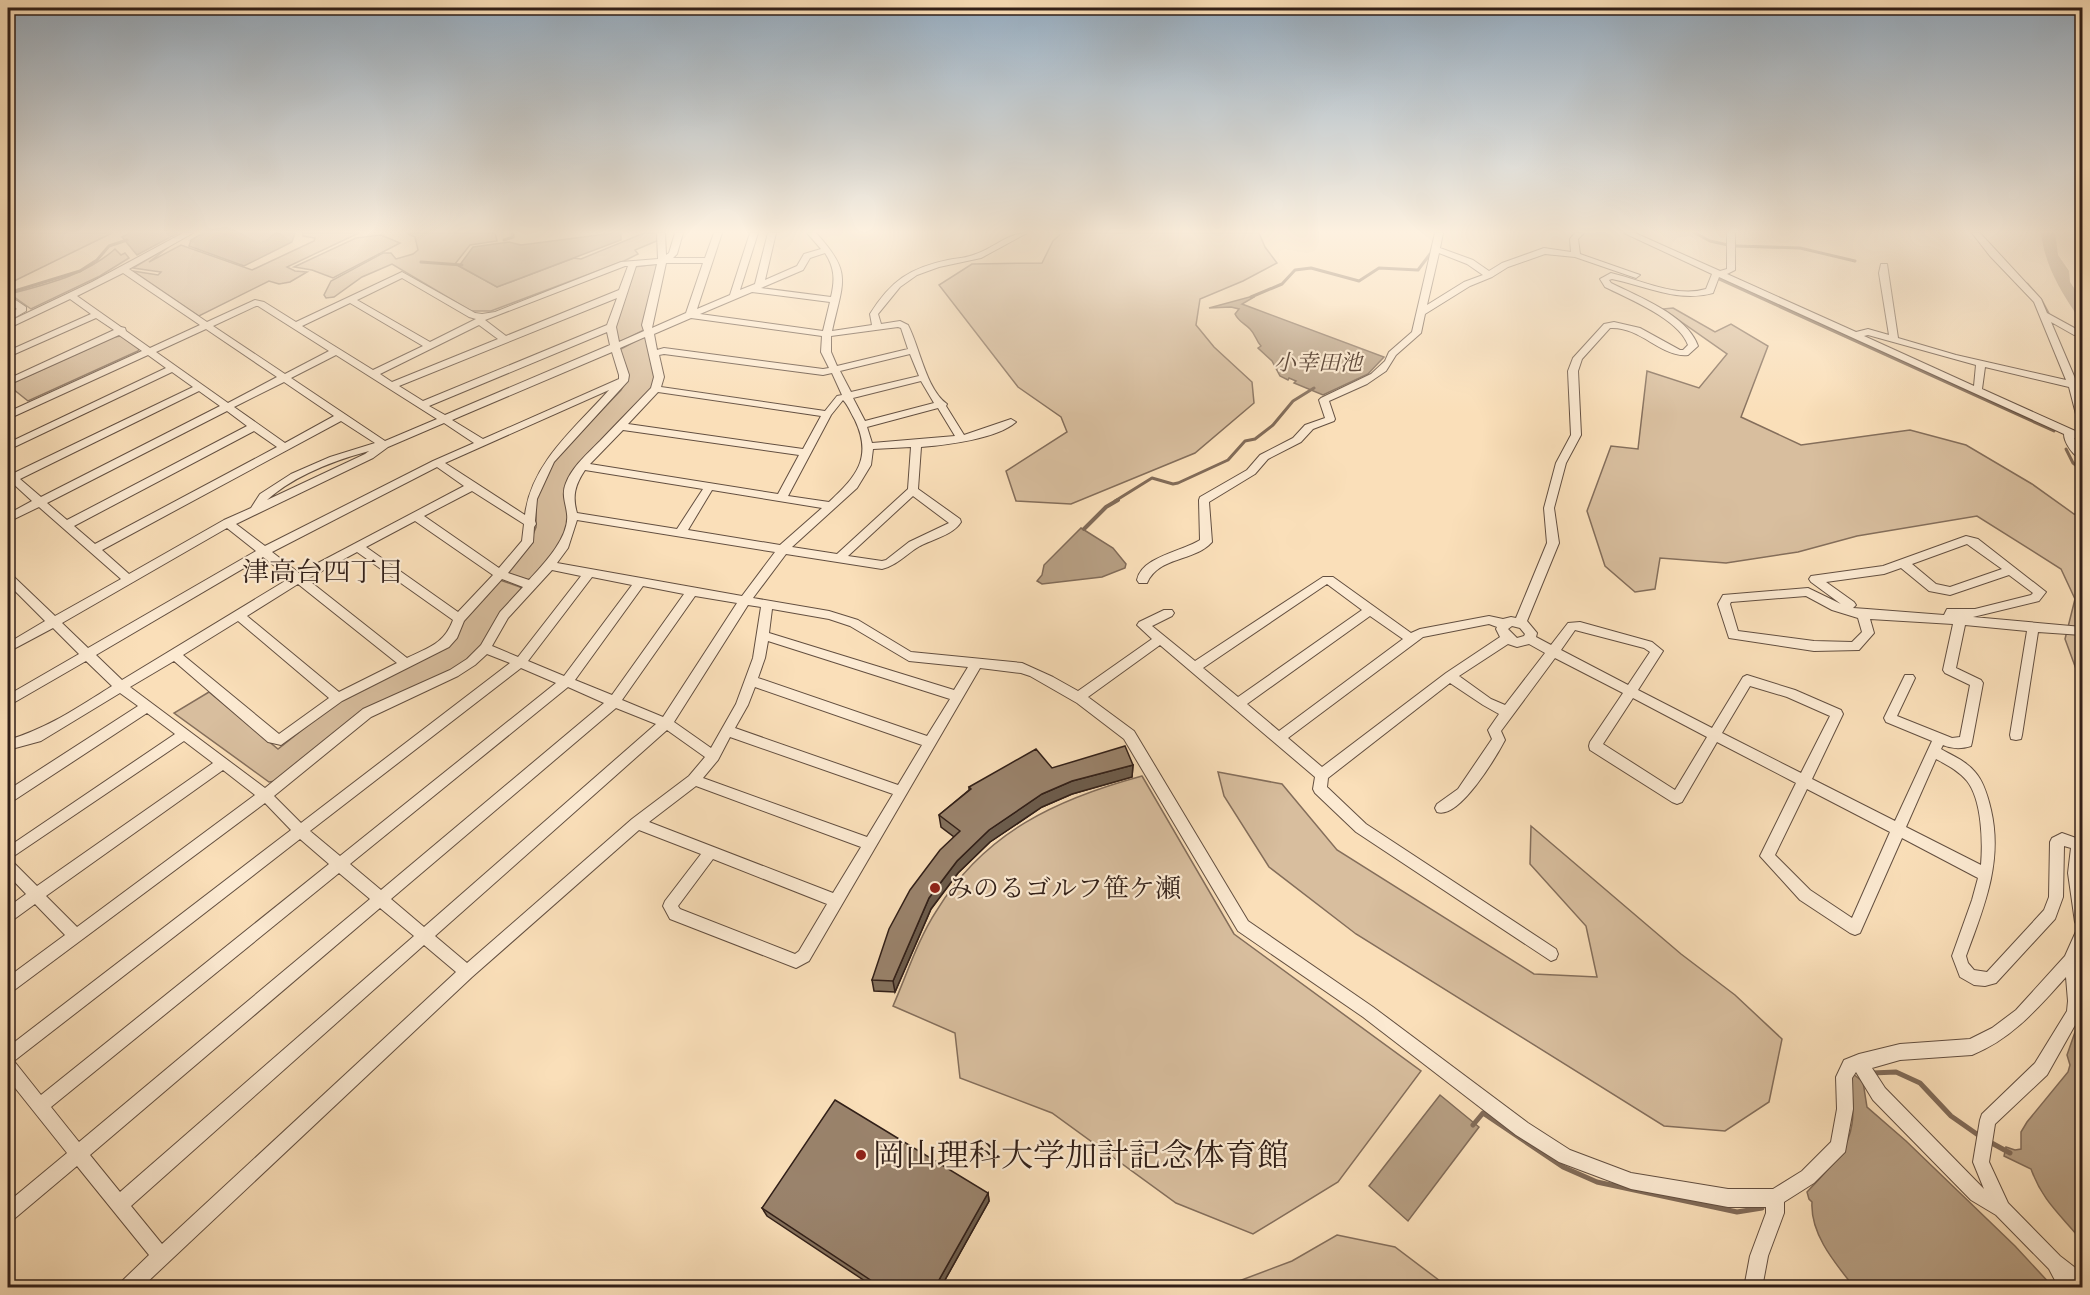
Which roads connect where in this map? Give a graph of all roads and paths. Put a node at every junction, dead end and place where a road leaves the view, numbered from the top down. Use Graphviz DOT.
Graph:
graph roads {
  1 [pos="75,293"];
  2 [pos="160,293"];
  3 [pos="362,293"];
  4 [pos="434,293"];
  5 [pos="548,293"];
  6 [pos="619,293"];
  7 [pos="623,293"];
  8 [pos="655,293"];
  9 [pos="697,293"];
  10 [pos="740,293"];
  11 [pos="794,293"];
  12 [pos="836,293"];
  13 [pos="887,293"];
  14 [pos="1426,293"];
  15 [pos="1453,293"];
  16 [pos="1624,293"];
  17 [pos="1693,293"];
  18 [pos="1703,293"];
  19 [pos="1763,293"];
  20 [pos="1888,293"];
  21 [pos="2032,293"];
  22 [pos="1706,294"];
  23 [pos="70,296"];
  24 [pos="734,296"];
  25 [pos="8,298"];
  26 [pos="350,299"];
  27 [pos="834,300"];
  28 [pos="1422,312"];
  29 [pos="98,314"];
  30 [pos="690,315"];
  31 [pos="2046,315"];
  32 [pos="8,317"];
  33 [pos="481,319"];
  34 [pos="206,324"];
  35 [pos="8,325"];
  36 [pos="295,326"];
  37 [pos="611,327"];
  38 [pos="877,327"];
  39 [pos="122,330"];
  40 [pos="650,331"];
  41 [pos="2081,332"];
  42 [pos="827,334"];
  43 [pos="1856,336"];
  44 [pos="504,339"];
  45 [pos="1894,340"];
  46 [pos="428,345"];
  47 [pos="615,347"];
  48 [pos="150,350"];
  49 [pos="914,350"];
  50 [pos="335,351"];
  51 [pos="654,353"];
  52 [pos="8,354"];
  53 [pos="1981,364"];
  54 [pos="174,368"];
  55 [pos="834,370"];
  56 [pos="373,374"];
  57 [pos="284,377"];
  58 [pos="924,378"];
  59 [pos="623,381"];
  60 [pos="8,382"];
  61 [pos="391,386"];
  62 [pos="2078,386"];
  63 [pos="200,387"];
  64 [pos="656,389"];
  65 [pos="1977,390"];
  66 [pos="847,396"];
  67 [pos="942,404"];
  68 [pos="422,405"];
  69 [pos="227,406"];
  70 [pos="827,414"];
  71 [pos="8,416"];
  72 [pos="342,416"];
  73 [pos="2082,418"];
  74 [pos="444,419"];
  75 [pos="1011,422"];
  76 [pos="862,424"];
  77 [pos="255,426"];
  78 [pos="620,426"];
  79 [pos="2069,432"];
  80 [pos="2082,438"];
  81 [pos="962,440"];
  82 [pos="482,443"];
  83 [pos="916,444"];
  84 [pos="384,445"];
  85 [pos="868,446"];
  86 [pos="8,447"];
  87 [pos="284,447"];
  88 [pos="806,453"];
  89 [pos="2082,456"];
  90 [pos="437,463"];
  91 [pos="582,466"];
  92 [pos="10,476"];
  93 [pos="472,486"];
  94 [pos="710,487"];
  95 [pos="913,490"];
  96 [pos="783,497"];
  97 [pos="39,502"];
  98 [pos="831,506"];
  99 [pos="416,516"];
  100 [pos="573,516"];
  101 [pos="8,518"];
  102 [pos="228,523"];
  103 [pos="531,524"];
  104 [pos="66,525"];
  105 [pos="681,532"];
  106 [pos="358,547"];
  107 [pos="783,549"];
  108 [pos="94,550"];
  109 [pos="264,551"];
  110 [pos="839,558"];
  111 [pos="1903,563"];
  112 [pos="549,566"];
  113 [pos="2010,570"];
  114 [pos="499,574"];
  115 [pos="588,574"];
  116 [pos="8,578"];
  117 [pos="299,578"];
  118 [pos="128,579"];
  119 [pos="1143,580"];
  120 [pos="639,583"];
  121 [pos="531,585"];
  122 [pos="691,592"];
  123 [pos="745,600"];
  124 [pos="767,605"];
  125 [pos="1371,609"];
  126 [pos="1168,613"];
  127 [pos="1868,613"];
  128 [pos="238,615"];
  129 [pos="459,619"];
  130 [pos="1954,620"];
  131 [pos="53,622"];
  132 [pos="1520,623"];
  133 [pos="1504,624"];
  134 [pos="2032,627"];
  135 [pos="2082,631"];
  136 [pos="762,635"];
  137 [pos="1507,638"];
  138 [pos="1160,639"];
  139 [pos="1411,639"];
  140 [pos="1529,639"];
  141 [pos="8,648"];
  142 [pos="485,648"];
  143 [pos="1554,651"];
  144 [pos="87,654"];
  145 [pos="174,654"];
  146 [pos="521,661"];
  147 [pos="406,663"];
  148 [pos="977,663"];
  149 [pos="1194,668"];
  150 [pos="1450,676"];
  151 [pos="1909,678"];
  152 [pos="567,681"];
  153 [pos="751,681"];
  154 [pos="120,687"];
  155 [pos="1631,692"];
  156 [pos="957,696"];
  157 [pos="338,698"];
  158 [pos="1077,698"];
  159 [pos="8,701"];
  160 [pos="614,702"];
  161 [pos="1237,704"];
  162 [pos="147,707"];
  163 [pos="1507,712"];
  164 [pos="666,723"];
  165 [pos="728,731"];
  166 [pos="185,734"];
  167 [pos="1715,735"];
  168 [pos="2016,735"];
  169 [pos="1279,738"];
  170 [pos="1941,738"];
  171 [pos="930,742"];
  172 [pos="8,745"];
  173 [pos="1933,751"];
  174 [pos="713,756"];
  175 [pos="223,763"];
  176 [pos="1322,775"];
  177 [pos="694,780"];
  178 [pos="1805,782"];
  179 [pos="900,791"];
  180 [pos="265,795"];
  181 [pos="8,797"];
  182 [pos="1442,808"];
  183 [pos="637,823"];
  184 [pos="1899,830"];
  185 [pos="300,831"];
  186 [pos="2080,843"];
  187 [pos="870,844"];
  188 [pos="710,853"];
  189 [pos="8,854"];
  190 [pos="339,864"];
  191 [pos="8,866"];
  192 [pos="1986,875"];
  193 [pos="35,895"];
  194 [pos="380,899"];
  195 [pos="836,901"];
  196 [pos="8,915"];
  197 [pos="2082,922"];
  198 [pos="2082,932"];
  199 [pos="76,936"];
  200 [pos="424,936"];
  201 [pos="1551,954"];
  202 [pos="2071,960"];
  203 [pos="467,972"];
  204 [pos="8,987"];
  205 [pos="8,1056"];
  206 [pos="8,1067"];
  207 [pos="1864,1071"];
  208 [pos="40,1106"];
  209 [pos="80,1153"];
  210 [pos="1775,1198"];
  211 [pos="120,1204"];
  212 [pos="2002,1209"];
  213 [pos="8,1213"];
  214 [pos="161,1256"];
  215 [pos="2054,1262"];
  216 [pos="2082,1284"];
  217 [pos="127,1287"];
  218 [pos="1753,1287"];
  219 [pos="2070,1287"];
  1 -- 23 [label="street"];
  2 -- 34 [label="street"];
  3 -- 26 [label="street"];
  4 -- 33 [label="street"];
  5 -- 33 [label="street"];
  6 -- 44 [label="street"];
  7 -- 37 [label="street"];
  8 -- 40 [label="street"];
  9 -- 30 [label="street"];
  10 -- 24 [label="street"];
  11 -- 27 [label="street"];
  12 -- 27 [label="street"];
  13 -- 38 [label="street"];
  14 -- 28 [label="street"];
  15 -- 28 [label="street"];
  16 -- 132 [label="street"];
  17 -- 22 [label="street"];
  18 -- 22 [label="street"];
  19 -- 43 [label="street"];
  20 -- 45 [label="street"];
  21 -- 31 [label="street"];
  23 -- 29 [label="street"];
  23 -- 35 [label="street"];
  24 -- 30 [label="street"];
  25 -- 32 [label="street"];
  26 -- 36 [label="street"];
  26 -- 46 [label="street"];
  27 -- 42 [label="street"];
  28 -- 119 [label="street"];
  29 -- 39 [label="street"];
  29 -- 52 [label="street"];
  30 -- 40 [label="street"];
  30 -- 42 [label="street"];
  31 -- 41 [label="street"];
  31 -- 62 [label="street"];
  33 -- 44 [label="street"];
  33 -- 46 [label="street"];
  34 -- 36 [label="street"];
  34 -- 48 [label="street"];
  34 -- 57 [label="street"];
  36 -- 50 [label="street"];
  37 -- 47 [label="street"];
  37 -- 68 [label="street"];
  38 -- 42 [label="street"];
  38 -- 49 [label="street"];
  39 -- 48 [label="street"];
  39 -- 60 [label="street"];
  40 -- 47 [label="street"];
  40 -- 51 [label="street"];
  42 -- 55 [label="street"];
  43 -- 45 [label="street"];
  43 -- 65 [label="street"];
  44 -- 61 [label="street"];
  45 -- 53 [label="street"];
  46 -- 56 [label="street"];
  47 -- 59 [label="street"];
  47 -- 74 [label="street"];
  48 -- 54 [label="street"];
  48 -- 71 [label="street"];
  49 -- 55 [label="street"];
  49 -- 58 [label="street"];
  50 -- 56 [label="street"];
  50 -- 57 [label="street"];
  51 -- 55 [label="street"];
  51 -- 64 [label="street"];
  53 -- 62 [label="street"];
  53 -- 65 [label="street"];
  54 -- 63 [label="street"];
  54 -- 86 [label="street"];
  55 -- 66 [label="street"];
  56 -- 61 [label="street"];
  57 -- 69 [label="street"];
  57 -- 72 [label="street"];
  58 -- 66 [label="street"];
  58 -- 67 [label="street"];
  59 -- 82 [label="street"];
  59 -- 103 [label="street"];
  61 -- 68 [label="street"];
  62 -- 73 [label="street"];
  63 -- 69 [label="street"];
  63 -- 92 [label="street"];
  64 -- 70 [label="street"];
  64 -- 78 [label="street"];
  65 -- 79 [label="street"];
  66 -- 70 [label="street"];
  66 -- 76 [label="street"];
  67 -- 76 [label="street"];
  67 -- 81 [label="street"];
  68 -- 74 [label="street"];
  69 -- 77 [label="street"];
  69 -- 97 [label="street"];
  70 -- 88 [label="street"];
  72 -- 84 [label="street"];
  72 -- 87 [label="street"];
  74 -- 82 [label="street"];
  74 -- 84 [label="street"];
  75 -- 81 [label="street"];
  76 -- 85 [label="street"];
  77 -- 87 [label="street"];
  77 -- 104 [label="street"];
  78 -- 88 [label="street"];
  78 -- 91 [label="street"];
  79 -- 80 [label="street"];
  79 -- 89 [label="street"];
  81 -- 83 [label="street"];
  82 -- 90 [label="street"];
  83 -- 85 [label="street"];
  83 -- 95 [label="street"];
  84 -- 102 [label="street"];
  85 -- 98 [label="street"];
  87 -- 108 [label="street"];
  88 -- 96 [label="street"];
  90 -- 93 [label="street"];
  90 -- 109 [label="street"];
  91 -- 94 [label="street"];
  91 -- 100 [label="street"];
  92 -- 97 [label="street"];
  93 -- 99 [label="street"];
  93 -- 103 [label="street"];
  94 -- 96 [label="street"];
  94 -- 105 [label="street"];
  95 -- 110 [label="street"];
  95 -- 110 [label="street"];
  96 -- 98 [label="street"];
  97 -- 101 [label="street"];
  97 -- 104 [label="street"];
  98 -- 107 [label="street"];
  99 -- 106 [label="street"];
  99 -- 114 [label="street"];
  100 -- 105 [label="street"];
  100 -- 112 [label="street"];
  102 -- 109 [label="street"];
  102 -- 118 [label="street"];
  103 -- 114 [label="street"];
  104 -- 108 [label="street"];
  105 -- 107 [label="street"];
  106 -- 117 [label="street"];
  106 -- 129 [label="street"];
  107 -- 110 [label="street"];
  107 -- 123 [label="street"];
  108 -- 118 [label="street"];
  109 -- 117 [label="street"];
  109 -- 144 [label="street"];
  111 -- 113 [label="street"];
  111 -- 113 [label="street"];
  111 -- 127 [label="street"];
  112 -- 115 [label="street"];
  112 -- 121 [label="street"];
  113 -- 130 [label="street"];
  114 -- 121 [label="street"];
  114 -- 129 [label="street"];
  115 -- 120 [label="street"];
  115 -- 146 [label="street"];
  116 -- 131 [label="street"];
  117 -- 128 [label="street"];
  117 -- 147 [label="street"];
  118 -- 131 [label="street"];
  120 -- 122 [label="street"];
  120 -- 152 [label="street"];
  121 -- 142 [label="street"];
  122 -- 123 [label="street"];
  122 -- 160 [label="street"];
  123 -- 124 [label="street"];
  123 -- 164 [label="street"];
  124 -- 136 [label="street"];
  124 -- 148 [label="street"];
  125 -- 139 [label="street"];
  125 -- 149 [label="street"];
  125 -- 161 [label="street"];
  126 -- 138 [label="street"];
  127 -- 127 [label="street"];
  127 -- 130 [label="street"];
  128 -- 145 [label="street"];
  128 -- 157 [label="street"];
  129 -- 147 [label="street"];
  130 -- 134 [label="street"];
  130 -- 170 [label="street"];
  131 -- 141 [label="street"];
  131 -- 144 [label="street"];
  132 -- 133 [label="street"];
  132 -- 140 [label="street"];
  133 -- 137 [label="street"];
  133 -- 139 [label="street"];
  134 -- 135 [label="street"];
  134 -- 168 [label="street"];
  136 -- 153 [label="street"];
  136 -- 156 [label="street"];
  137 -- 140 [label="street"];
  137 -- 150 [label="street"];
  138 -- 149 [label="street"];
  138 -- 158 [label="street"];
  139 -- 169 [label="street"];
  140 -- 143 [label="street"];
  142 -- 146 [label="street"];
  142 -- 180 [label="street"];
  143 -- 155 [label="street"];
  143 -- 155 [label="street"];
  143 -- 163 [label="street"];
  144 -- 154 [label="street"];
  144 -- 159 [label="street"];
  145 -- 154 [label="street"];
  145 -- 157 [label="street"];
  146 -- 152 [label="street"];
  146 -- 185 [label="street"];
  147 -- 157 [label="street"];
  148 -- 156 [label="street"];
  148 -- 158 [label="street"];
  149 -- 161 [label="street"];
  150 -- 163 [label="street"];
  150 -- 176 [label="street"];
  151 -- 170 [label="street"];
  152 -- 160 [label="street"];
  152 -- 190 [label="street"];
  153 -- 165 [label="street"];
  153 -- 171 [label="street"];
  154 -- 162 [label="street"];
  154 -- 172 [label="street"];
  155 -- 167 [label="street"];
  155 -- 167 [label="street"];
  156 -- 171 [label="street"];
  158 -- 210 [label="street"];
  160 -- 164 [label="street"];
  160 -- 194 [label="street"];
  161 -- 169 [label="street"];
  162 -- 166 [label="street"];
  162 -- 181 [label="street"];
  163 -- 182 [label="street"];
  164 -- 174 [label="street"];
  164 -- 200 [label="street"];
  165 -- 174 [label="street"];
  165 -- 179 [label="street"];
  166 -- 175 [label="street"];
  166 -- 189 [label="street"];
  167 -- 178 [label="street"];
  167 -- 178 [label="street"];
  169 -- 176 [label="street"];
  170 -- 173 [label="street"];
  171 -- 179 [label="street"];
  173 -- 184 [label="street"];
  173 -- 192 [label="street"];
  174 -- 177 [label="street"];
  175 -- 180 [label="street"];
  175 -- 193 [label="street"];
  176 -- 201 [label="street"];
  177 -- 183 [label="street"];
  177 -- 187 [label="street"];
  178 -- 184 [label="street"];
  178 -- 184 [label="street"];
  179 -- 187 [label="street"];
  180 -- 185 [label="street"];
  180 -- 199 [label="street"];
  183 -- 188 [label="street"];
  183 -- 203 [label="street"];
  184 -- 192 [label="street"];
  185 -- 190 [label="street"];
  185 -- 205 [label="street"];
  186 -- 192 [label="street"];
  186 -- 197 [label="street"];
  187 -- 195 [label="street"];
  188 -- 195 [label="street"];
  188 -- 195 [label="street"];
  190 -- 194 [label="street"];
  190 -- 208 [label="street"];
  191 -- 193 [label="street"];
  193 -- 196 [label="street"];
  193 -- 199 [label="street"];
  194 -- 200 [label="street"];
  194 -- 209 [label="street"];
  198 -- 202 [label="street"];
  199 -- 204 [label="street"];
  200 -- 203 [label="street"];
  200 -- 211 [label="street"];
  202 -- 207 [label="street"];
  202 -- 212 [label="street"];
  203 -- 214 [label="street"];
  206 -- 208 [label="street"];
  207 -- 210 [label="street"];
  207 -- 212 [label="street"];
  208 -- 209 [label="street"];
  209 -- 211 [label="street"];
  209 -- 213 [label="street"];
  210 -- 218 [label="street"];
  211 -- 214 [label="street"];
  212 -- 215 [label="street"];
  214 -- 217 [label="street"];
  215 -- 216 [label="street"];
  215 -- 219 [label="street"];
}
